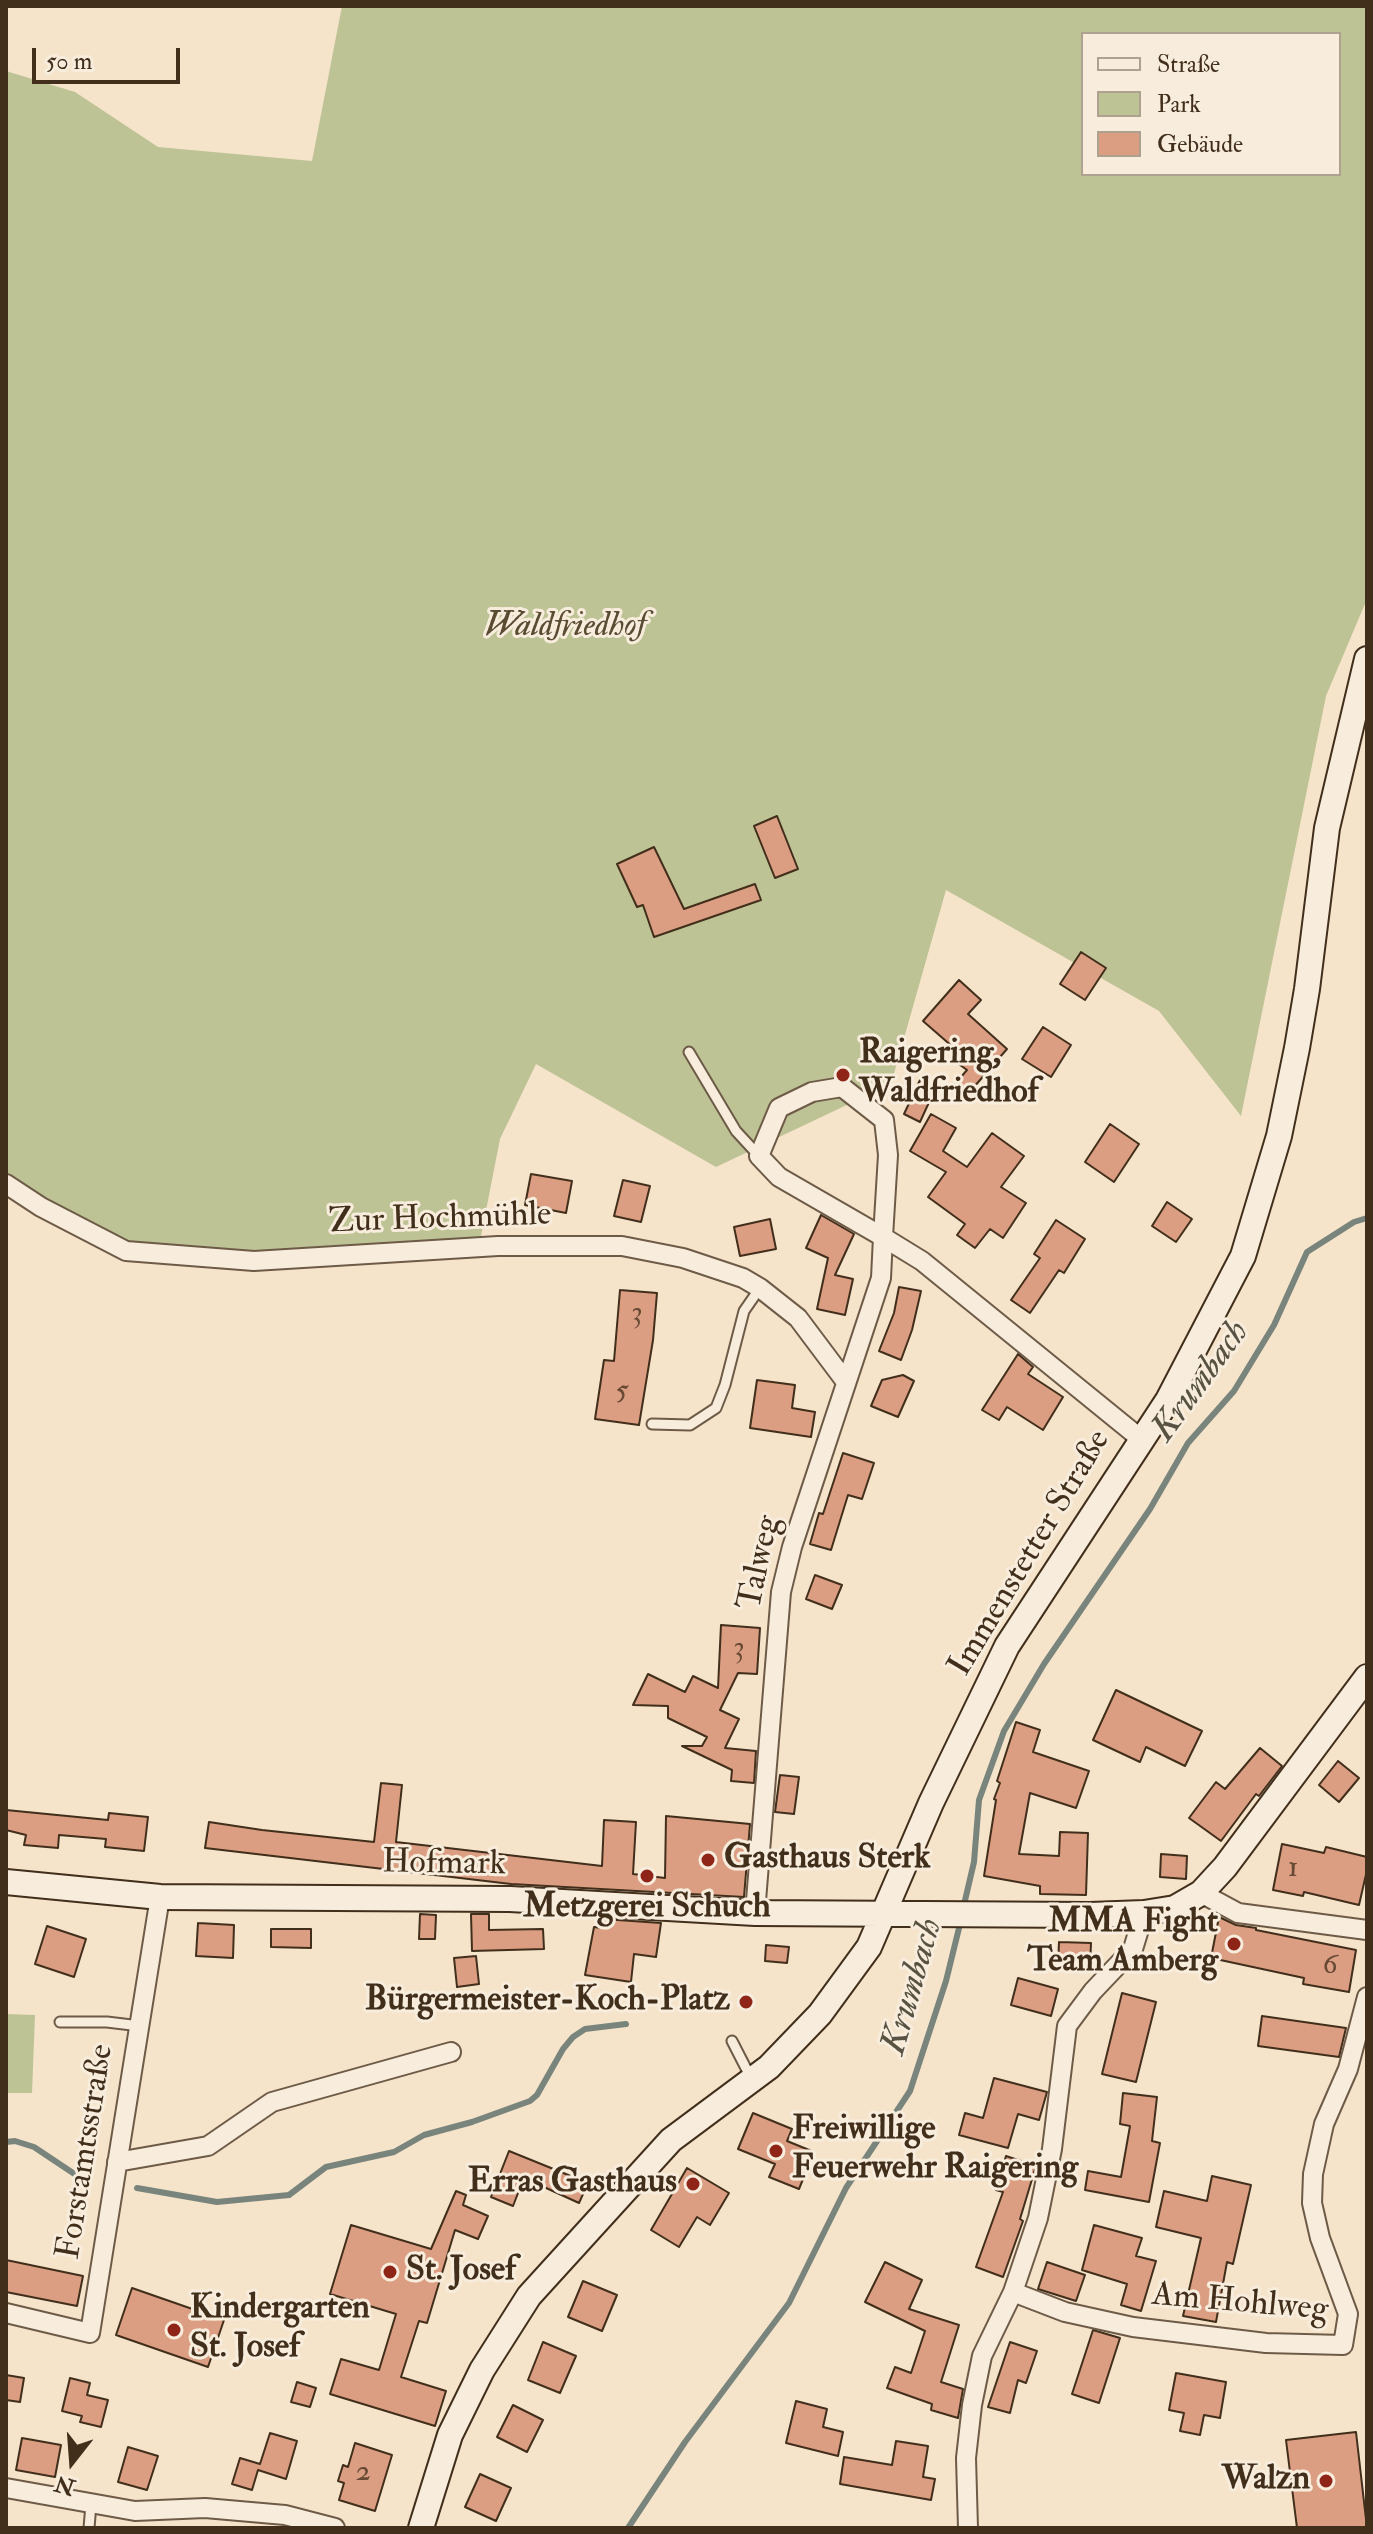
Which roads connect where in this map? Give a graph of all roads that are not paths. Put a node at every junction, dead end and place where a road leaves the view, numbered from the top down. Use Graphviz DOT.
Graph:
graph roads {
  1 [pos="1367,659"];
  2 [pos="689,1052"];
  3 [pos="759,1156"];
  4 [pos="6,1184"];
  5 [pos="883,1237"];
  6 [pos="760,1288"];
  7 [pos="846,1382"];
  8 [pos="652,1424"];
  9 [pos="1141,1439"];
  10 [pos="1367,1677"];
  11 [pos="6,1882"];
  12 [pos="1201,1893"];
  13 [pos="160,1897"];
  14 [pos="755,1913"];
  15 [pos="1144,1913"];
  16 [pos="882,1915"];
  17 [pos="1367,1930"];
  18 [pos="1367,1997"];
  19 [pos="60,2022"];
  20 [pos="140,2026"];
  21 [pos="732,2041"];
  22 [pos="451,2052"];
  23 [pos="751,2078"];
  24 [pos="117,2162"];
  25 [pos="1013,2292"];
  26 [pos="6,2313"];
  27 [pos="6,2488"];
  28 [pos="91,2504"];
  29 [pos="89,2528"];
  30 [pos="335,2528"];
  31 [pos="421,2528"];
  32 [pos="968,2528"];
  1 -- 9 [label="main road, Immenstetter Straße"];
  2 -- 3 [label="lane"];
  3 -- 5 [label="street"];
  3 -- 5 [label="street, Talweg"];
  4 -- 6 [label="street, Zur Hochmühle"];
  5 -- 7 [label="street, Talweg"];
  5 -- 9 [label="street"];
  6 -- 7 [label="street, Zur Hochmühle"];
  6 -- 8 [label="lane"];
  7 -- 14 [label="street, Talweg"];
  9 -- 16 [label="main road, Immenstetter Straße"];
  10 -- 12 [label="main road"];
  11 -- 13 [label="main road, Hofmark"];
  12 -- 15 [label="main road, Hofmark"];
  12 -- 17 [label="street"];
  13 -- 14 [label="main road, Hofmark"];
  13 -- 20 [label="street, Forstamtsstraße"];
  14 -- 16 [label="main road, Hofmark"];
  15 -- 16 [label="main road, Hofmark"];
  15 -- 25 [label="street"];
  16 -- 23 [label="main road, Immenstetter Straße"];
  18 -- 25 [label="street, Am Hohlweg"];
  19 -- 20 [label="lane"];
  20 -- 24 [label="street, Forstamtsstraße"];
  21 -- 23 [label="lane"];
  22 -- 24 [label="street"];
  23 -- 31 [label="main road, Immenstetter Straße"];
  24 -- 26 [label="street, Forstamtsstraße"];
  25 -- 32 [label="street"];
  27 -- 28 [label="street"];
  28 -- 29 [label="lane"];
  28 -- 30 [label="street"];
}
